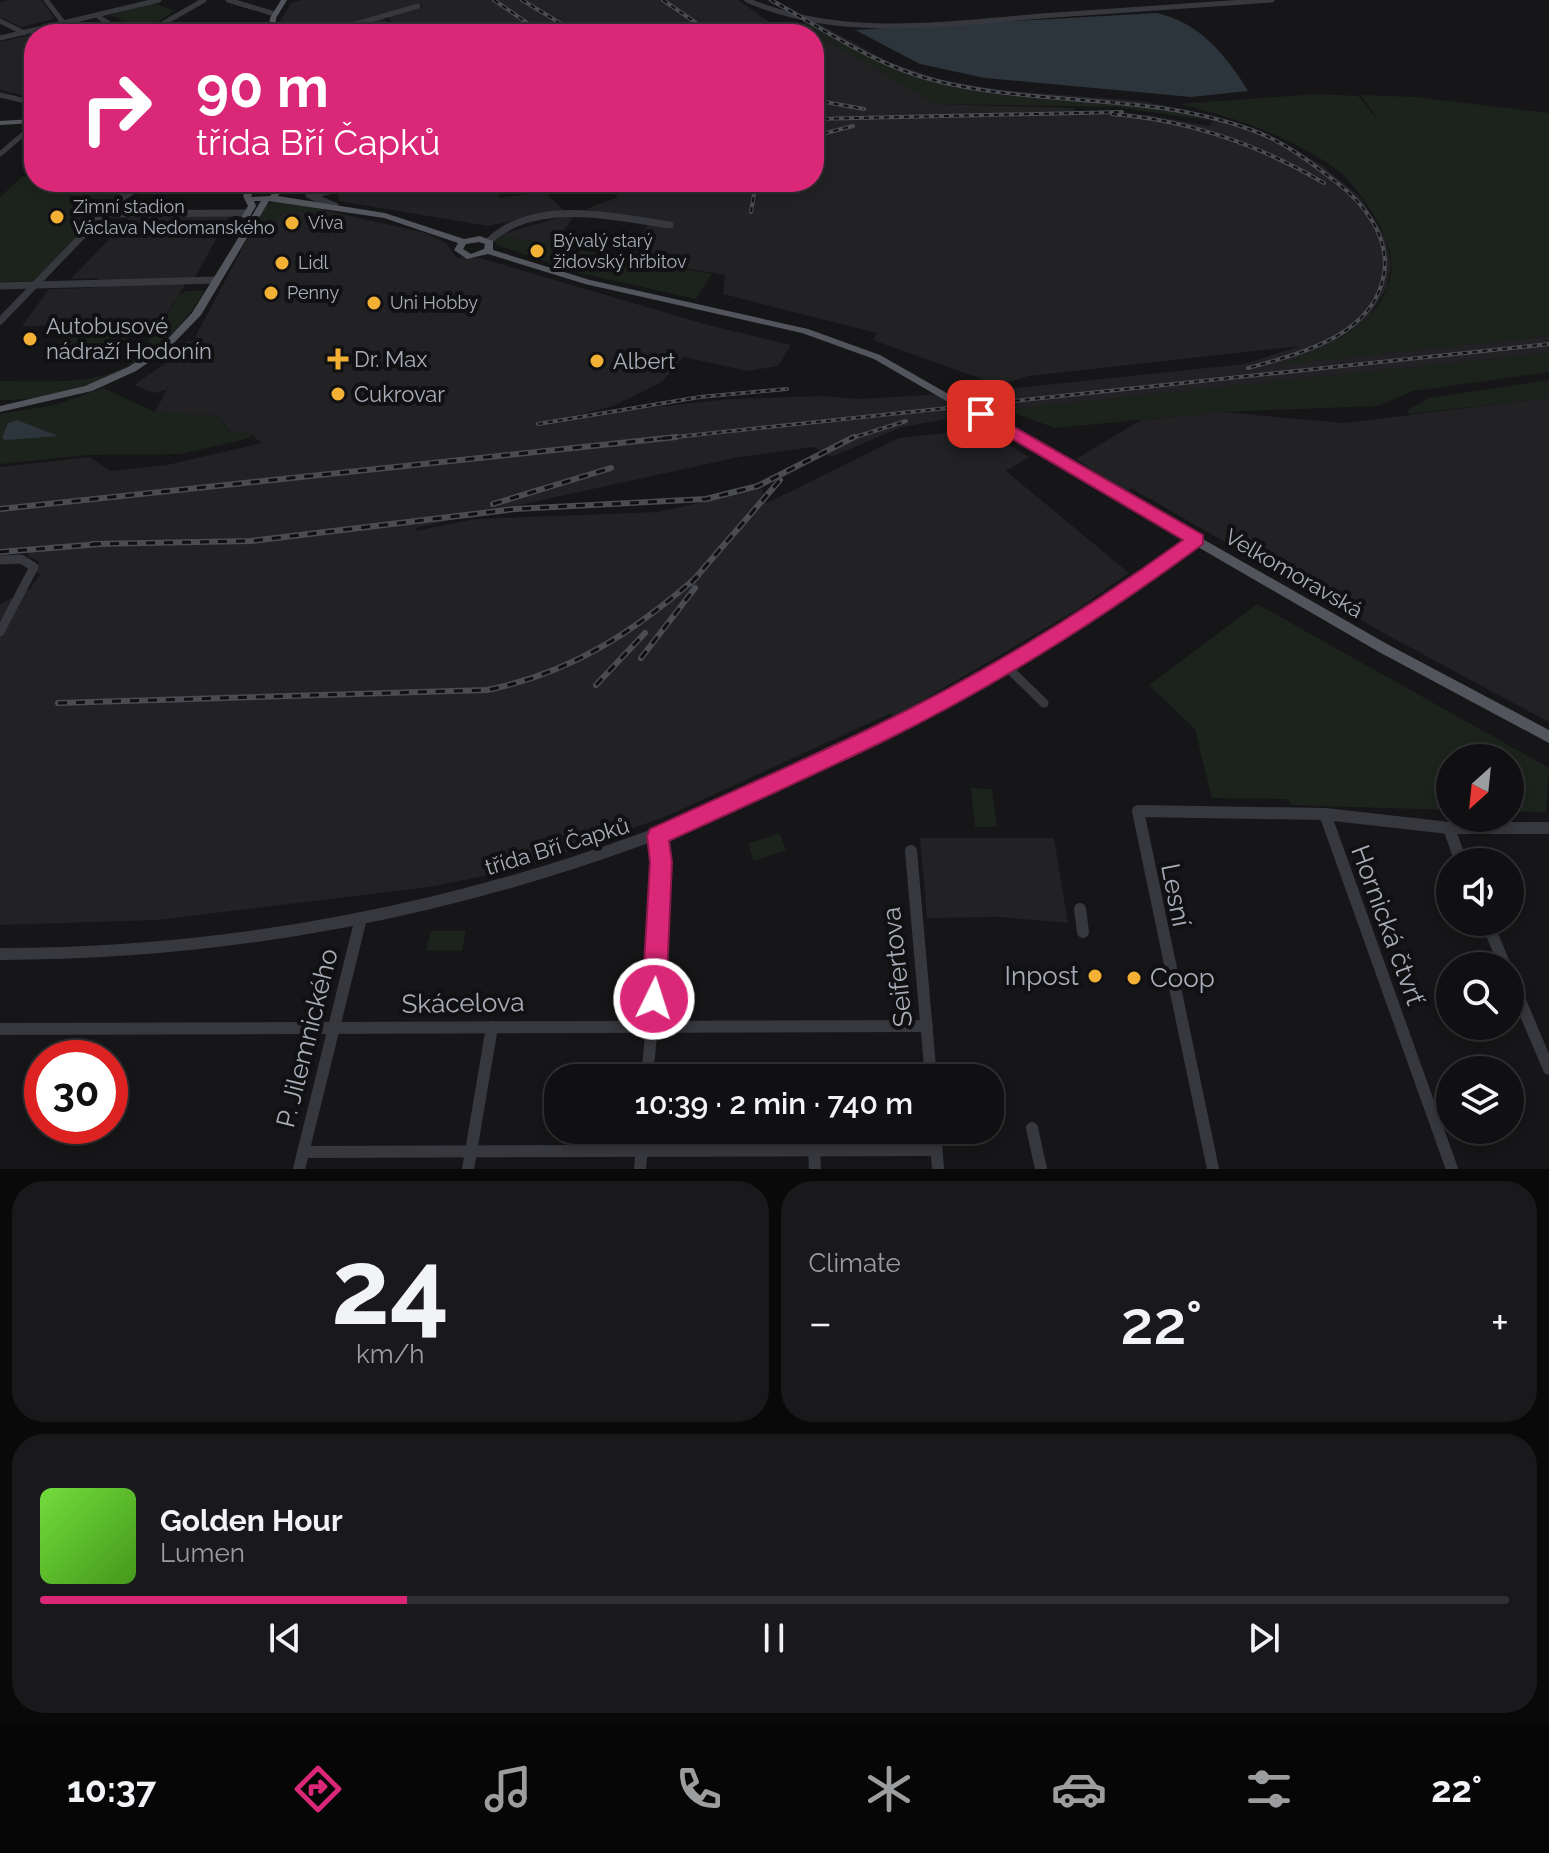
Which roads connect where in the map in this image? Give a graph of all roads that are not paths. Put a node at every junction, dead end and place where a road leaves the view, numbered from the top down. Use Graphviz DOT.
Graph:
graph roads {
  1 [pos="46,0"];
  2 [pos="159,0"];
  3 [pos="204,0"];
  4 [pos="228,0"];
  5 [pos="284,0"];
  6 [pos="747,0"];
  7 [pos="1272,0"];
  8 [pos="418,6"];
  9 [pos="275,14"];
  10 [pos="99,17"];
  11 [pos="0,21"];
  12 [pos="64,24"];
  13 [pos="69,24"];
  14 [pos="110,24"];
  15 [pos="162,24"];
  16 [pos="274,24"];
  17 [pos="357,24"];
  18 [pos="24,33"];
  19 [pos="0,38"];
  20 [pos="0,95"];
  21 [pos="24,101"];
  22 [pos="0,123"];
  23 [pos="24,123"];
  24 [pos="24,132"];
  25 [pos="0,154"];
  26 [pos="132,192"];
  27 [pos="249,192"];
  28 [pos="252,192"];
  29 [pos="270,192"];
  30 [pos="288,192"];
  31 [pos="316,192"];
  32 [pos="269,198"];
  33 [pos="313,202"];
  34 [pos="335,206"];
  35 [pos="248,213"];
  36 [pos="104,214"];
  37 [pos="670,225"];
  38 [pos="463,242"];
  39 [pos="485,244"];
  40 [pos="236,245"];
  41 [pos="216,280"];
  42 [pos="0,286"];
  43 [pos="34,286"];
  44 [pos="0,321"];
  45 [pos="3,407"];
  46 [pos="1196,540"];
  47 [pos="0,560"];
  48 [pos="0,632"];
  49 [pos="1005,665"];
  50 [pos="1044,703"];
  51 [pos="1549,737"];
  52 [pos="1325,814"];
  53 [pos="1436,827"];
  54 [pos="1524,828"];
  55 [pos="1549,828"];
  56 [pos="658,836"];
  57 [pos="911,851"];
  58 [pos="1080,909"];
  59 [pos="361,918"];
  60 [pos="1083,932"];
  61 [pos="0,954"];
  62 [pos="1524,1010"];
  63 [pos="653,1026"];
  64 [pos="927,1026"];
  65 [pos="492,1027"];
  66 [pos="0,1029"];
  67 [pos="335,1029"];
  68 [pos="649,1064"];
  69 [pos="930,1064"];
  70 [pos="1549,1069"];
  71 [pos="1032,1128"];
  72 [pos="642,1144"];
  73 [pos="936,1144"];
  74 [pos="814,1148"];
  75 [pos="936,1150"];
  76 [pos="303,1152"];
  77 [pos="471,1152"];
  78 [pos="642,1152"];
  79 [pos="299,1169"];
  80 [pos="468,1169"];
  81 [pos="640,1169"];
  82 [pos="815,1169"];
  83 [pos="938,1169"];
  84 [pos="1041,1169"];
  85 [pos="1213,1169"];
  86 [pos="1452,1169"];
  1 -- 12 [label="street"];
  2 -- 10 [label="street"];
  3 -- 15 [label="street"];
  4 -- 9 [label="street"];
  5 -- 9 [label="main road"];
  6 -- 7 [label="street"];
  8 -- 17 [label="street"];
  9 -- 16 [label="main road"];
  10 -- 13 [label="street"];
  10 -- 14 [label="street"];
  11 -- 18 [label="street"];
  18 -- 19 [label="street"];
  20 -- 21 [label="street"];
  22 -- 23 [label="main road"];
  24 -- 25 [label="street"];
  26 -- 36 [label="street"];
  27 -- 35 [label="main road"];
  28 -- 32 [label="main road"];
  29 -- 32 [label="main road"];
  30 -- 33 [label="main road"];
  31 -- 34 [label="street"];
  32 -- 33 [label="main road"];
  32 -- 40 [label="main road"];
  33 -- 34 [label="main road"];
  34 -- 38 [label="main road"];
  35 -- 36 [label="street"];
  35 -- 40 [label="main road"];
  36 -- 43 [label="street"];
  37 -- 39 [label="street"];
  38 -- 39 [label="main road"];
  38 -- 39 [label="main road"];
  39 -- 46 [label="main road, Velkomoravská"];
  40 -- 41 [label="main road"];
  41 -- 43 [label="street"];
  41 -- 45 [label="main road"];
  42 -- 43 [label="street"];
  43 -- 44 [label="street"];
  46 -- 49 [label="street, třída Bří Čapků"];
  46 -- 51 [label="main road, Velkomoravská"];
  47 -- 48 [label="street"];
  49 -- 50 [label="street"];
  49 -- 56 [label="street, třída Bří Čapků"];
  52 -- 53 [label="street, Hornická čtvrť"];
  52 -- 85 [label="street, Lesní"];
  52 -- 86 [label="street, Hornická čtvrť"];
  54 -- 55 [label="street, Hornická čtvrť"];
  56 -- 59 [label="street, třída Bří Čapků"];
  56 -- 63 [label="street"];
  57 -- 64 [label="street, Seifertova"];
  58 -- 60 [label="street"];
  59 -- 61 [label="street, třída Bří Čapků"];
  59 -- 67 [label="street, P. Jilemnického"];
  62 -- 70 [label="street"];
  63 -- 64 [label="street, Skácelova"];
  63 -- 65 [label="street, Skácelova"];
  63 -- 68 [label="street"];
  64 -- 69 [label="street, Seifertova"];
  65 -- 67 [label="street, Skácelova"];
  65 -- 77 [label="street"];
  66 -- 67 [label="street, Skácelova"];
  67 -- 76 [label="street, P. Jilemnického"];
  71 -- 84 [label="street"];
  72 -- 78 [label="street"];
  73 -- 75 [label="street"];
  74 -- 75 [label="street"];
  74 -- 78 [label="street"];
  74 -- 82 [label="street"];
  75 -- 83 [label="street"];
  76 -- 77 [label="street"];
  76 -- 79 [label="street, P. Jilemnického"];
  77 -- 78 [label="street"];
  77 -- 80 [label="street"];
  78 -- 81 [label="street"];
}
